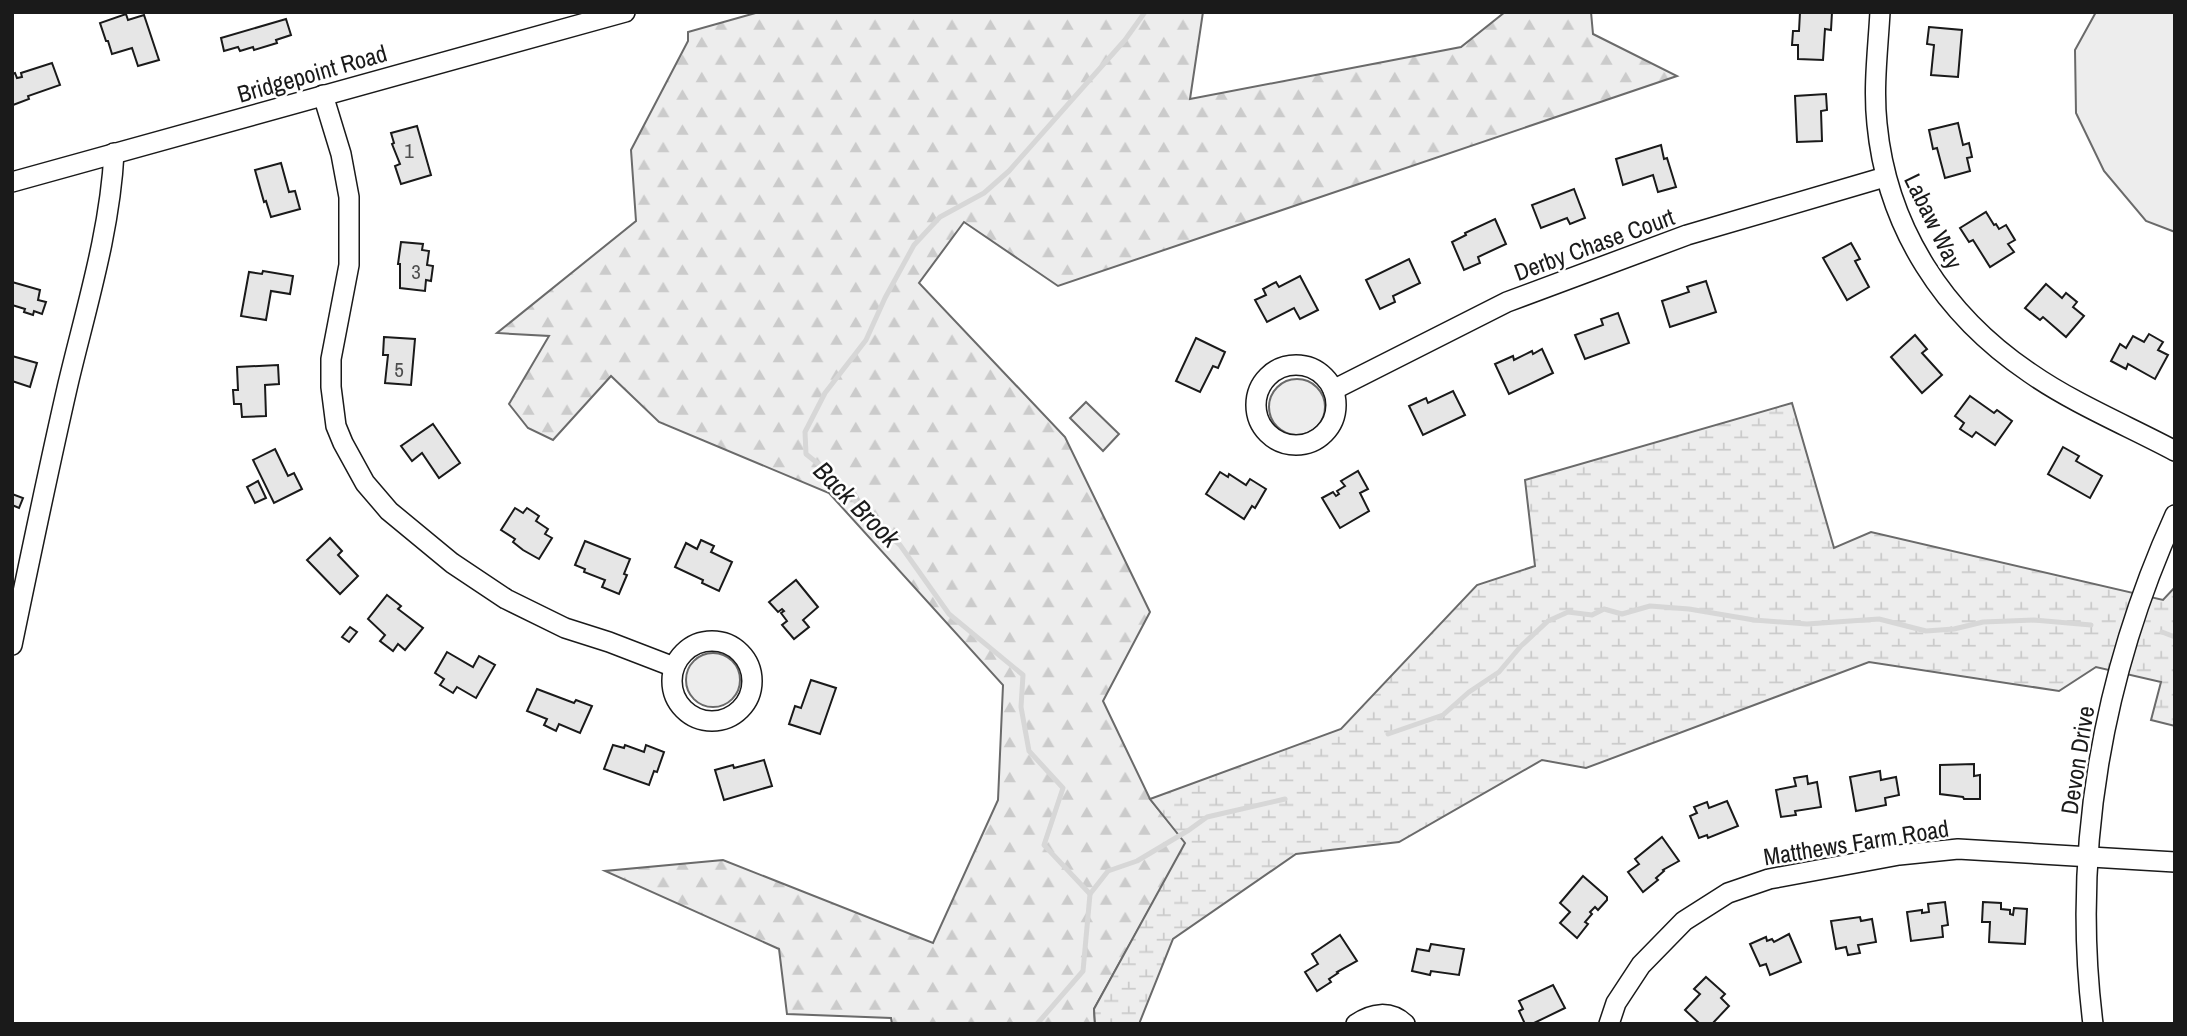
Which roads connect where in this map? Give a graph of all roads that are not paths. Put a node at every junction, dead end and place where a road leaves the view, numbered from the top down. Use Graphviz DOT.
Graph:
graph roads {
  1 [pos="625,12"];
  2 [pos="1880,12"];
  3 [pos="562,21"];
  4 [pos="323,95"];
  5 [pos="114,153"];
  6 [pos="1885,177"];
  7 [pos="12,182"];
  8 [pos="1333,390"];
  9 [pos="2175,451"];
  10 [pos="2175,515"];
  11 [pos="12,645"];
  12 [pos="674,667"];
  13 [pos="2088,856"];
  14 [pos="2175,862"];
  15 [pos="1356,1024"];
  16 [pos="1405,1024"];
  17 [pos="1609,1024"];
  18 [pos="2092,1024"];
  1 -- 3 [label="street, Bridgepoint Road"];
  2 -- 6 [label="street, Labaw Way"];
  3 -- 4 [label="street, Bridgepoint Road"];
  4 -- 5 [label="street, Bridgepoint Road"];
  4 -- 12 [label="street"];
  5 -- 7 [label="street, Bridgepoint Road"];
  5 -- 11 [label="street"];
  6 -- 8 [label="street, Derby Chase Court"];
  6 -- 9 [label="street, Labaw Way"];
  8 -- 8 [label="street"];
  10 -- 13 [label="street, Devon Drive"];
  12 -- 12 [label="street"];
  13 -- 14 [label="street, Matthews Farm Road"];
  13 -- 17 [label="street, Matthews Farm Road"];
  13 -- 18 [label="street, Devon Drive"];
  15 -- 16 [label="street"];
}
